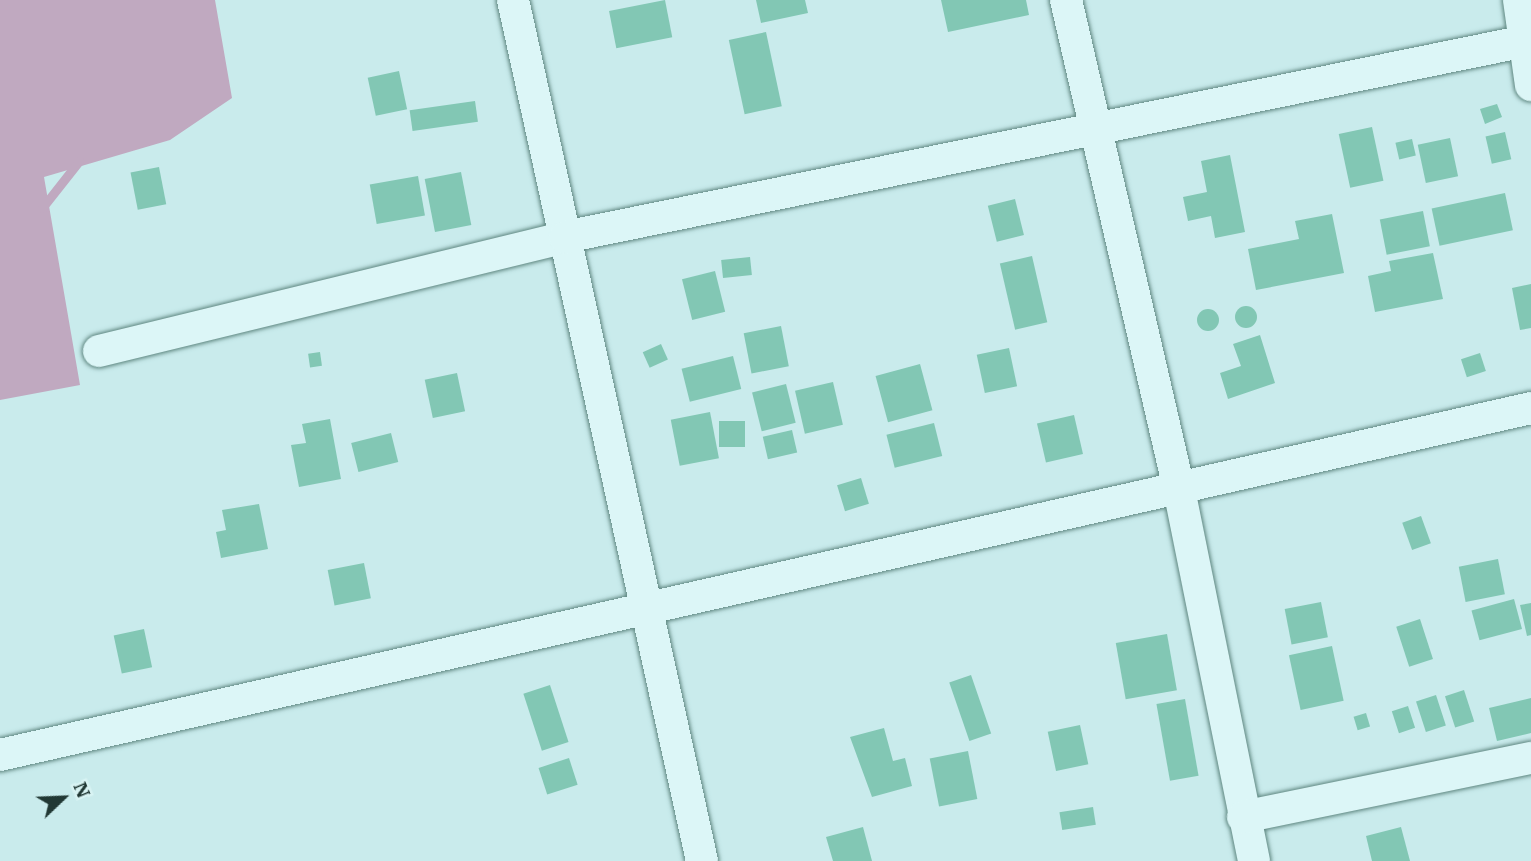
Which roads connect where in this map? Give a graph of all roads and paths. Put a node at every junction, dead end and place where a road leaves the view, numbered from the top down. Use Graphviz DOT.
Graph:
graph roads {
  1 [pos="513,0"];
  2 [pos="1066,0"];
  3 [pos="1519,0"];
  4 [pos="1527,41"];
  5 [pos="1531,85"];
  6 [pos="1096,126"];
  7 [pos="565,237"];
  8 [pos="99,351"];
  9 [pos="1531,408"];
  10 [pos="1179,489"];
  11 [pos="646,611"];
  12 [pos="0,755"];
  13 [pos="1531,758"];
  14 [pos="1243,817"];
  15 [pos="702,861"];
  16 [pos="1254,861"];
  1 -- 7 [label="street"];
  2 -- 6 [label="street"];
  3 -- 4 [label="street"];
  4 -- 5 [label="street"];
  4 -- 6 [label="street"];
  6 -- 7 [label="street"];
  6 -- 10 [label="street"];
  7 -- 8 [label="street"];
  7 -- 11 [label="street"];
  9 -- 10 [label="street"];
  10 -- 11 [label="street"];
  10 -- 14 [label="street"];
  11 -- 12 [label="street"];
  11 -- 15 [label="street"];
  13 -- 14 [label="street"];
  14 -- 16 [label="street"];
}
